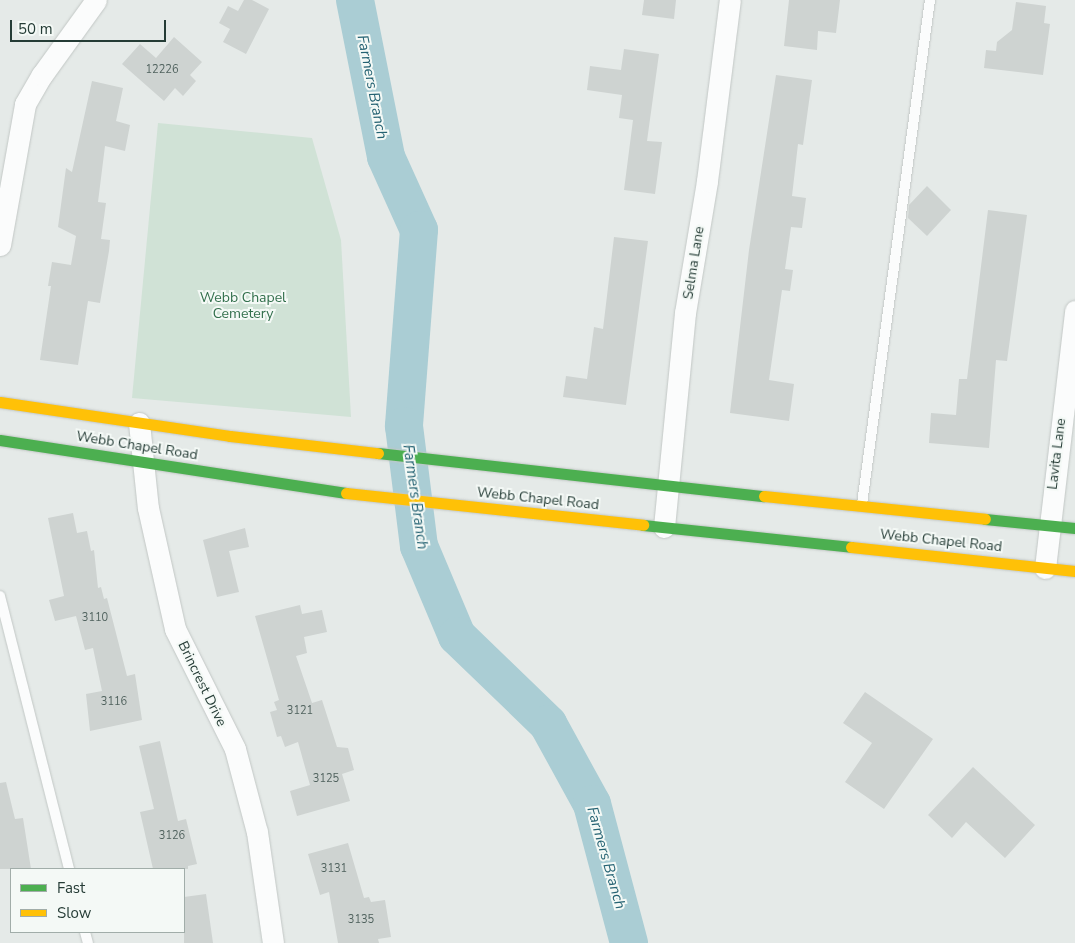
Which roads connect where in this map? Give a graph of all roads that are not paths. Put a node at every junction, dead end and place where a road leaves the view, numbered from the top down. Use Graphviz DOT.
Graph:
graph roads {
  1 [pos="96,0"];
  2 [pos="730,0"];
  3 [pos="930,0"];
  4 [pos="0,245"];
  5 [pos="1075,311"];
  6 [pos="0,402"];
  7 [pos="139,423"];
  8 [pos="0,440"];
  9 [pos="144,463"];
  10 [pos="667,486"];
  11 [pos="862,505"];
  12 [pos="1048,525"];
  13 [pos="664,526"];
  14 [pos="1075,528"];
  15 [pos="1045,568"];
  16 [pos="1075,571"];
  17 [pos="0,596"];
  18 [pos="69,868"];
  19 [pos="273,943"];
  1 -- 4 [label="street"];
  2 -- 10 [label="street, Selma Lane"];
  3 -- 11 [label="lane"];
  5 -- 12 [label="street, Lavita Lane"];
  6 -- 7 [label="main road, Webb Chapel Road"];
  7 -- 9 [label="street, Brincrest Drive"];
  7 -- 10 [label="main road, Webb Chapel Road"];
  8 -- 9 [label="main road, Webb Chapel Road"];
  9 -- 13 [label="main road, Webb Chapel Road"];
  9 -- 19 [label="street, Brincrest Drive"];
  10 -- 11 [label="main road, Webb Chapel Road"];
  10 -- 13 [label="street, Selma Lane"];
  11 -- 12 [label="main road, Webb Chapel Road"];
  12 -- 14 [label="main road, Webb Chapel Road"];
  12 -- 15 [label="street, Lavita Lane"];
  13 -- 15 [label="main road, Webb Chapel Road"];
  15 -- 16 [label="main road, Webb Chapel Road"];
  17 -- 18 [label="lane"];
}
